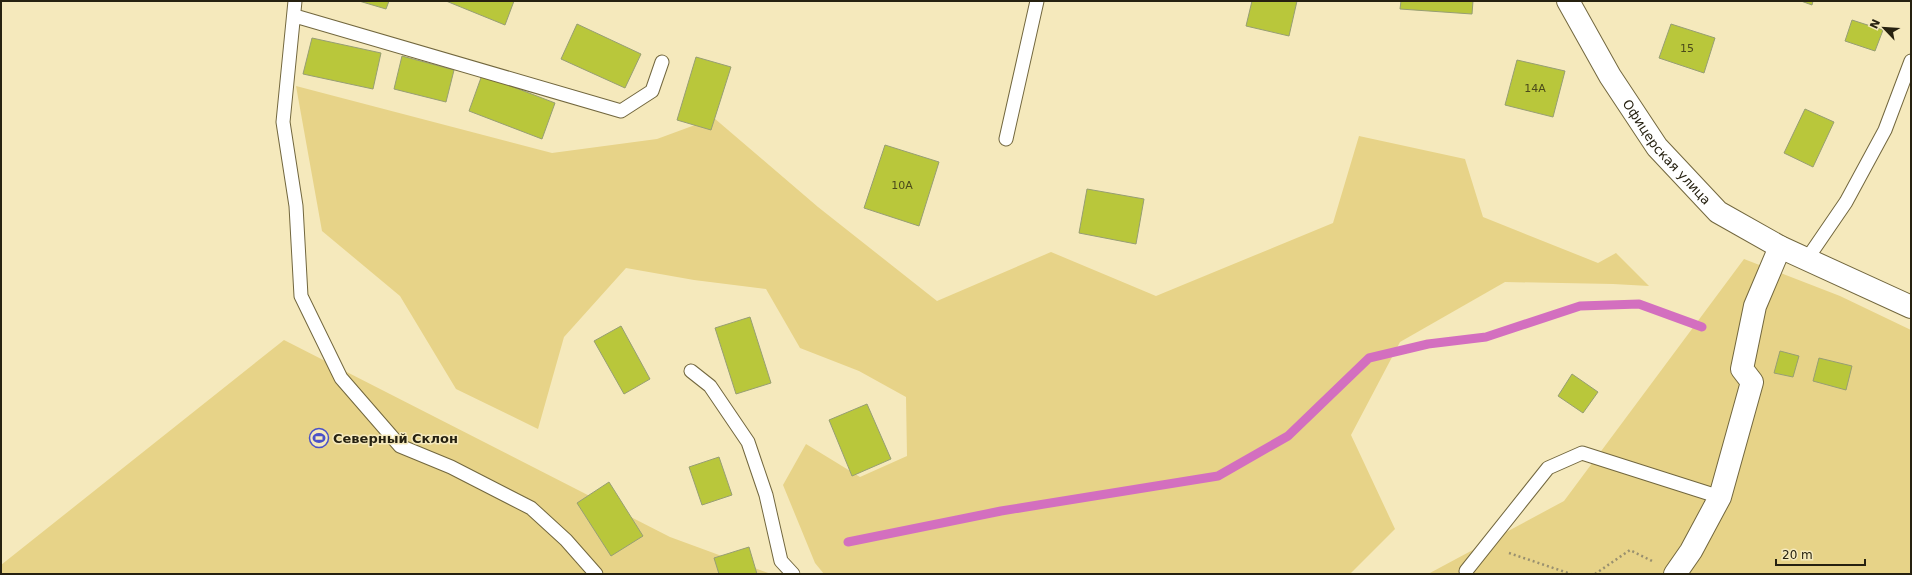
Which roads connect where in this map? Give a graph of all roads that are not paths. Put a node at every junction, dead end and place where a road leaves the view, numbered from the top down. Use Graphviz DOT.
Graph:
graph roads {
  1 [pos="295,1"];
  2 [pos="1037,1"];
  3 [pos="1568,1"];
  4 [pos="295,16"];
  5 [pos="1911,61"];
  6 [pos="662,62"];
  7 [pos="1006,139"];
  8 [pos="1780,247"];
  9 [pos="1807,259"];
  10 [pos="1911,306"];
  11 [pos="691,371"];
  12 [pos="1720,497"];
  13 [pos="1466,571"];
  14 [pos="596,574"];
  15 [pos="793,574"];
  16 [pos="1676,574"];
  1 -- 4 [label="lane"];
  2 -- 7 [label="lane"];
  3 -- 8 [label="street, Офицерская улица"];
  4 -- 6 [label="lane"];
  4 -- 14 [label="lane"];
  5 -- 9 [label="lane"];
  8 -- 9 [label="street, Офицерская улица"];
  8 -- 12 [label="street"];
  9 -- 10 [label="street, Офицерская улица"];
  11 -- 15 [label="lane"];
  12 -- 13 [label="lane"];
  12 -- 16 [label="street"];
}
